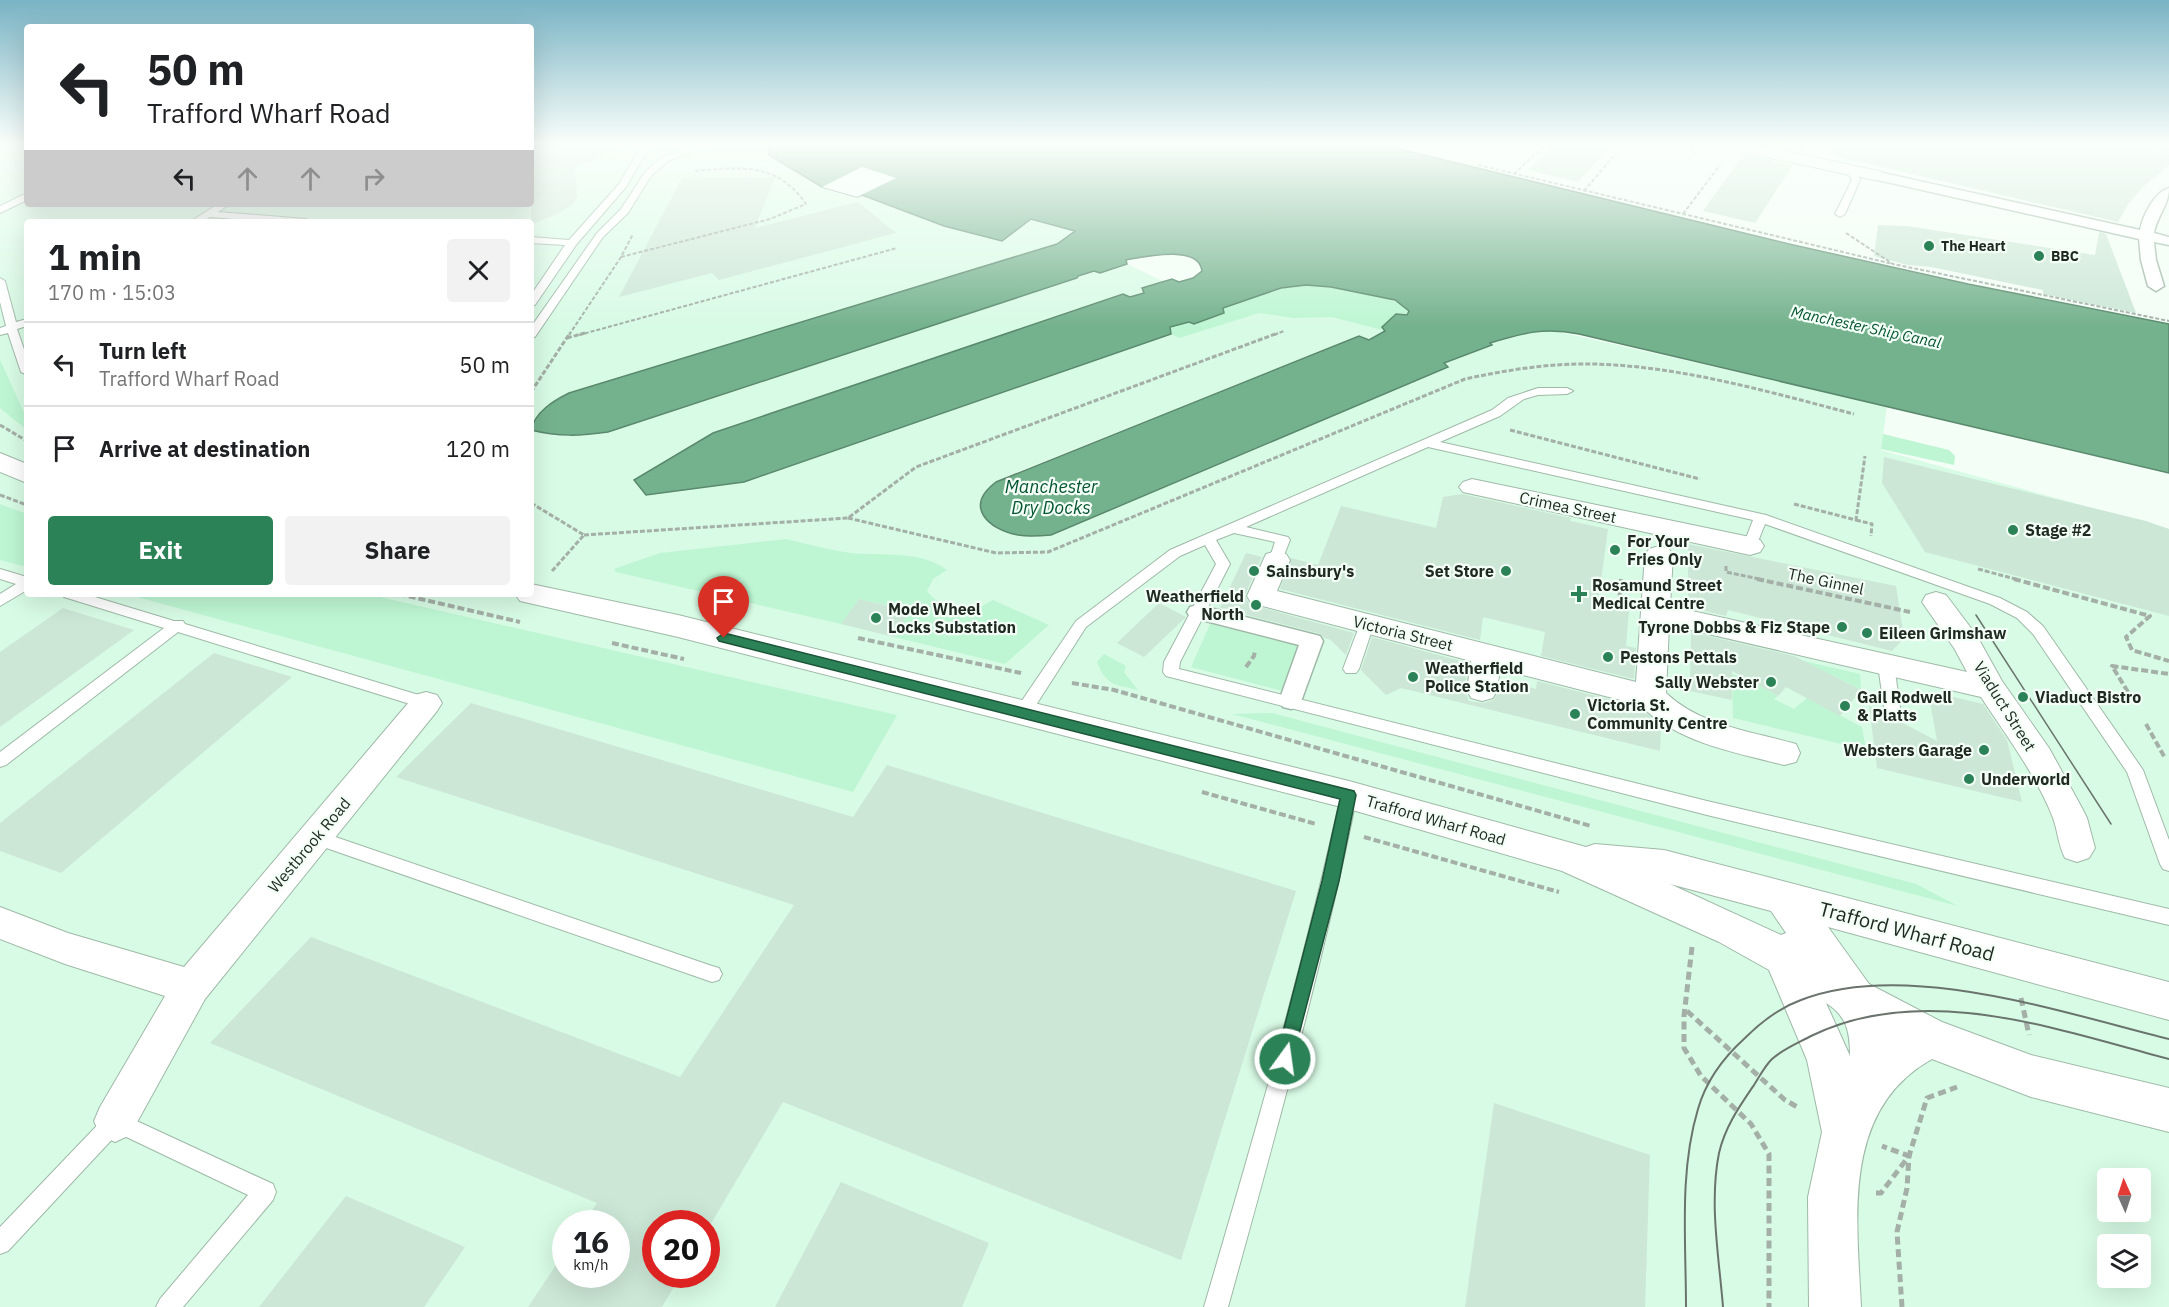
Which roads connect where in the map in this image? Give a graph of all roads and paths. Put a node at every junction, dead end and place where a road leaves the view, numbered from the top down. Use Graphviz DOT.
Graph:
graph roads {
  1 [pos="605,205"];
  2 [pos="629,205"];
  3 [pos="804,205"];
  4 [pos="1641,205"];
  5 [pos="1690,205"];
  6 [pos="1844,205"];
  7 [pos="2005,205"];
  8 [pos="2159,205"];
  9 [pos="220,207"];
  10 [pos="208,214"];
  11 [pos="1840,214"];
  12 [pos="1682,215"];
  13 [pos="200,219"];
  14 [pos="269,219"];
  15 [pos="638,226"];
  16 [pos="2145,236"];
  17 [pos="534,240"];
  18 [pos="2169,241"];
  19 [pos="572,243"];
  20 [pos="897,248"];
  21 [pos="621,256"];
  22 [pos="1893,264"];
  23 [pos="0,280"];
  24 [pos="2156,286"];
  25 [pos="534,299"];
  26 [pos="2169,321"];
  27 [pos="24,323"];
  28 [pos="12,329"];
  29 [pos="534,331"];
  30 [pos="0,332"];
  31 [pos="1284,332"];
  32 [pos="567,339"];
  33 [pos="24,363"];
  34 [pos="534,388"];
  35 [pos="1567,391"];
  36 [pos="1854,414"];
  37 [pos="0,425"];
  38 [pos="1503,428"];
  39 [pos="24,439"];
  40 [pos="1427,443"];
  41 [pos="1865,456"];
  42 [pos="0,461"];
  43 [pos="24,473"];
  44 [pos="1708,481"];
  45 [pos="1472,487"];
  46 [pos="0,495"];
  47 [pos="1787,502"];
  48 [pos="24,504"];
  49 [pos="534,505"];
  50 [pos="848,518"];
  51 [pos="1761,518"];
  52 [pos="1856,520"];
  53 [pos="1232,528"];
  54 [pos="584,535"];
  55 [pos="1208,538"];
  56 [pos="1871,540"];
  57 [pos="1661,541"];
  58 [pos="1750,546"];
  59 [pos="1276,560"];
  60 [pos="1718,564"];
  61 [pos="1973,567"];
  62 [pos="0,574"];
  63 [pos="1621,579"];
  64 [pos="24,581"];
  65 [pos="24,584"];
  66 [pos="80,597"];
  67 [pos="439,597"];
  68 [pos="1926,597"];
  69 [pos="0,601"];
  70 [pos="531,604"];
  71 [pos="1619,604"];
  72 [pos="1198,612"];
  73 [pos="1655,612"];
  74 [pos="1367,624"];
  75 [pos="178,625"];
  76 [pos="610,643"];
  77 [pos="1256,646"];
  78 [pos="1487,653"];
  79 [pos="691,661"];
  80 [pos="2169,661"];
  81 [pos="1886,665"];
  82 [pos="1351,669"];
  83 [pos="1241,672"];
  84 [pos="2169,674"];
  85 [pos="1099,688"];
  86 [pos="1991,688"];
  87 [pos="1482,690"];
  88 [pos="2128,692"];
  89 [pos="1650,697"];
  90 [pos="1291,701"];
  91 [pos="426,703"];
  92 [pos="1023,712"];
  93 [pos="1893,714"];
  94 [pos="2146,724"];
  95 [pos="1784,753"];
  96 [pos="2164,758"];
  97 [pos="0,761"];
  98 [pos="1195,790"];
  99 [pos="1349,795"];
  100 [pos="1595,827"];
  101 [pos="1340,831"];
  102 [pos="315,837"];
  103 [pos="2078,848"];
  104 [pos="2169,864"];
  105 [pos="1570,876"];
  106 [pos="1784,898"];
  107 [pos="2169,917"];
  108 [pos="1872,922"];
  109 [pos="0,923"];
  110 [pos="1692,944"];
  111 [pos="1795,945"];
  112 [pos="712,974"];
  113 [pos="191,987"];
  114 [pos="2019,990"];
  115 [pos="1854,998"];
  116 [pos="2169,1001"];
  117 [pos="1686,1011"];
  118 [pos="1929,1038"];
  119 [pos="2031,1044"];
  120 [pos="1962,1086"];
  121 [pos="1802,1109"];
  122 [pos="2169,1110"];
  123 [pos="115,1121"];
  124 [pos="1864,1123"];
  125 [pos="1909,1156"];
  126 [pos="0,1243"];
  127 [pos="168,1307"];
  128 [pos="1216,1307"];
  129 [pos="1769,1307"];
  130 [pos="1835,1307"];
  131 [pos="1902,1307"];
  1 -- 19 [label="lane"];
  2 -- 29 [label="lane"];
  3 -- 21 [label="path"];
  4 -- 12 [label="path"];
  5 -- 12 [label="path"];
  6 -- 11 [label="lane"];
  7 -- 16 [label="street"];
  8 -- 16 [label="street"];
  9 -- 10 [label="lane"];
  10 -- 13 [label="lane"];
  10 -- 14 [label="lane"];
  11 -- 22 [label="path"];
  12 -- 22 [label="path"];
  15 -- 21 [label="path"];
  16 -- 18 [label="street"];
  16 -- 24 [label="street"];
  17 -- 19 [label="lane"];
  19 -- 25 [label="lane"];
  20 -- 32 [label="path"];
  21 -- 32 [label="path"];
  22 -- 26 [label="path"];
  23 -- 28 [label="lane"];
  27 -- 28 [label="lane"];
  28 -- 30 [label="lane"];
  28 -- 33 [label="lane"];
  31 -- 50 [label="path"];
  32 -- 34 [label="path"];
  35 -- 40 [label="lane"];
  36 -- 50 [label="path"];
  37 -- 39 [label="path"];
  38 -- 44 [label="path"];
  40 -- 51 [label="lane"];
  40 -- 53 [label="lane"];
  41 -- 52 [label="path"];
  42 -- 43 [label="street"];
  45 -- 57 [label="street, Crimea Street"];
  46 -- 48 [label="path"];
  47 -- 52 [label="path"];
  49 -- 54 [label="path"];
  50 -- 54 [label="path"];
  51 -- 58 [label="lane"];
  51 -- 68 [label="lane"];
  52 -- 56 [label="path"];
  53 -- 55 [label="lane"];
  53 -- 59 [label="lane"];
  54 -- 70 [label="path"];
  55 -- 72 [label="lane"];
  55 -- 92 [label="lane"];
  57 -- 58 [label="street, Crimea Street"];
  57 -- 73 [label="street"];
  59 -- 74 [label="street, Victoria Street"];
  60 -- 68 [label="path, The Ginnel"];
  61 -- 80 [label="path"];
  62 -- 64 [label="lane"];
  63 -- 71 [label="path"];
  65 -- 69 [label="lane"];
  66 -- 75 [label="lane"];
  67 -- 70 [label="path"];
  68 -- 86 [label="street, Viaduct Street"];
  68 -- 104 [label="lane"];
  70 -- 92 [label="street, Trafford Wharf Road"];
  72 -- 90 [label="street"];
  72 -- 90 [label="lane"];
  73 -- 81 [label="street"];
  73 -- 89 [label="street"];
  74 -- 78 [label="street, Victoria Street"];
  74 -- 82 [label="lane"];
  75 -- 91 [label="lane"];
  75 -- 97 [label="lane"];
  76 -- 79 [label="path"];
  77 -- 83 [label="path"];
  78 -- 87 [label="street"];
  78 -- 89 [label="street, Victoria Street"];
  81 -- 86 [label="street"];
  81 -- 93 [label="lane"];
  84 -- 88 [label="path"];
  85 -- 100 [label="path"];
  86 -- 103 [label="street, Viaduct Street"];
  89 -- 95 [label="street"];
  90 -- 107 [label="lane"];
  91 -- 102 [label="street, Westbrook Road"];
  92 -- 99 [label="street, Trafford Wharf Road"];
  94 -- 96 [label="path"];
  98 -- 101 [label="path"];
  99 -- 101 [label="lane"];
  99 -- 105 [label="street, Trafford Wharf Road"];
  101 -- 105 [label="path"];
  101 -- 128 [label="lane"];
  102 -- 112 [label="lane"];
  102 -- 113 [label="street, Westbrook Road"];
  105 -- 106 [label="street, Trafford Wharf Road"];
  105 -- 111 [label="street, Trafford Wharf Road"];
  106 -- 108 [label="street, Trafford Wharf Road"];
  106 -- 111 [label="street"];
  108 -- 111 [label="street"];
  108 -- 116 [label="street, Trafford Wharf Road"];
  109 -- 113 [label="street"];
  110 -- 117 [label="path"];
  111 -- 115 [label="street, Trafford Wharf Road"];
  111 -- 124 [label="street"];
  113 -- 123 [label="street, Westbrook Road"];
  114 -- 119 [label="path"];
  115 -- 118 [label="street, Trafford Wharf Road"];
  115 -- 124 [label="street"];
  117 -- 121 [label="path"];
  117 -- 129 [label="path"];
  118 -- 122 [label="street, Trafford Wharf Road"];
  118 -- 124 [label="street"];
  120 -- 125 [label="path"];
  123 -- 126 [label="lane"];
  123 -- 127 [label="lane"];
  124 -- 125 [label="path"];
  124 -- 130 [label="street"];
  125 -- 131 [label="path"];
}
